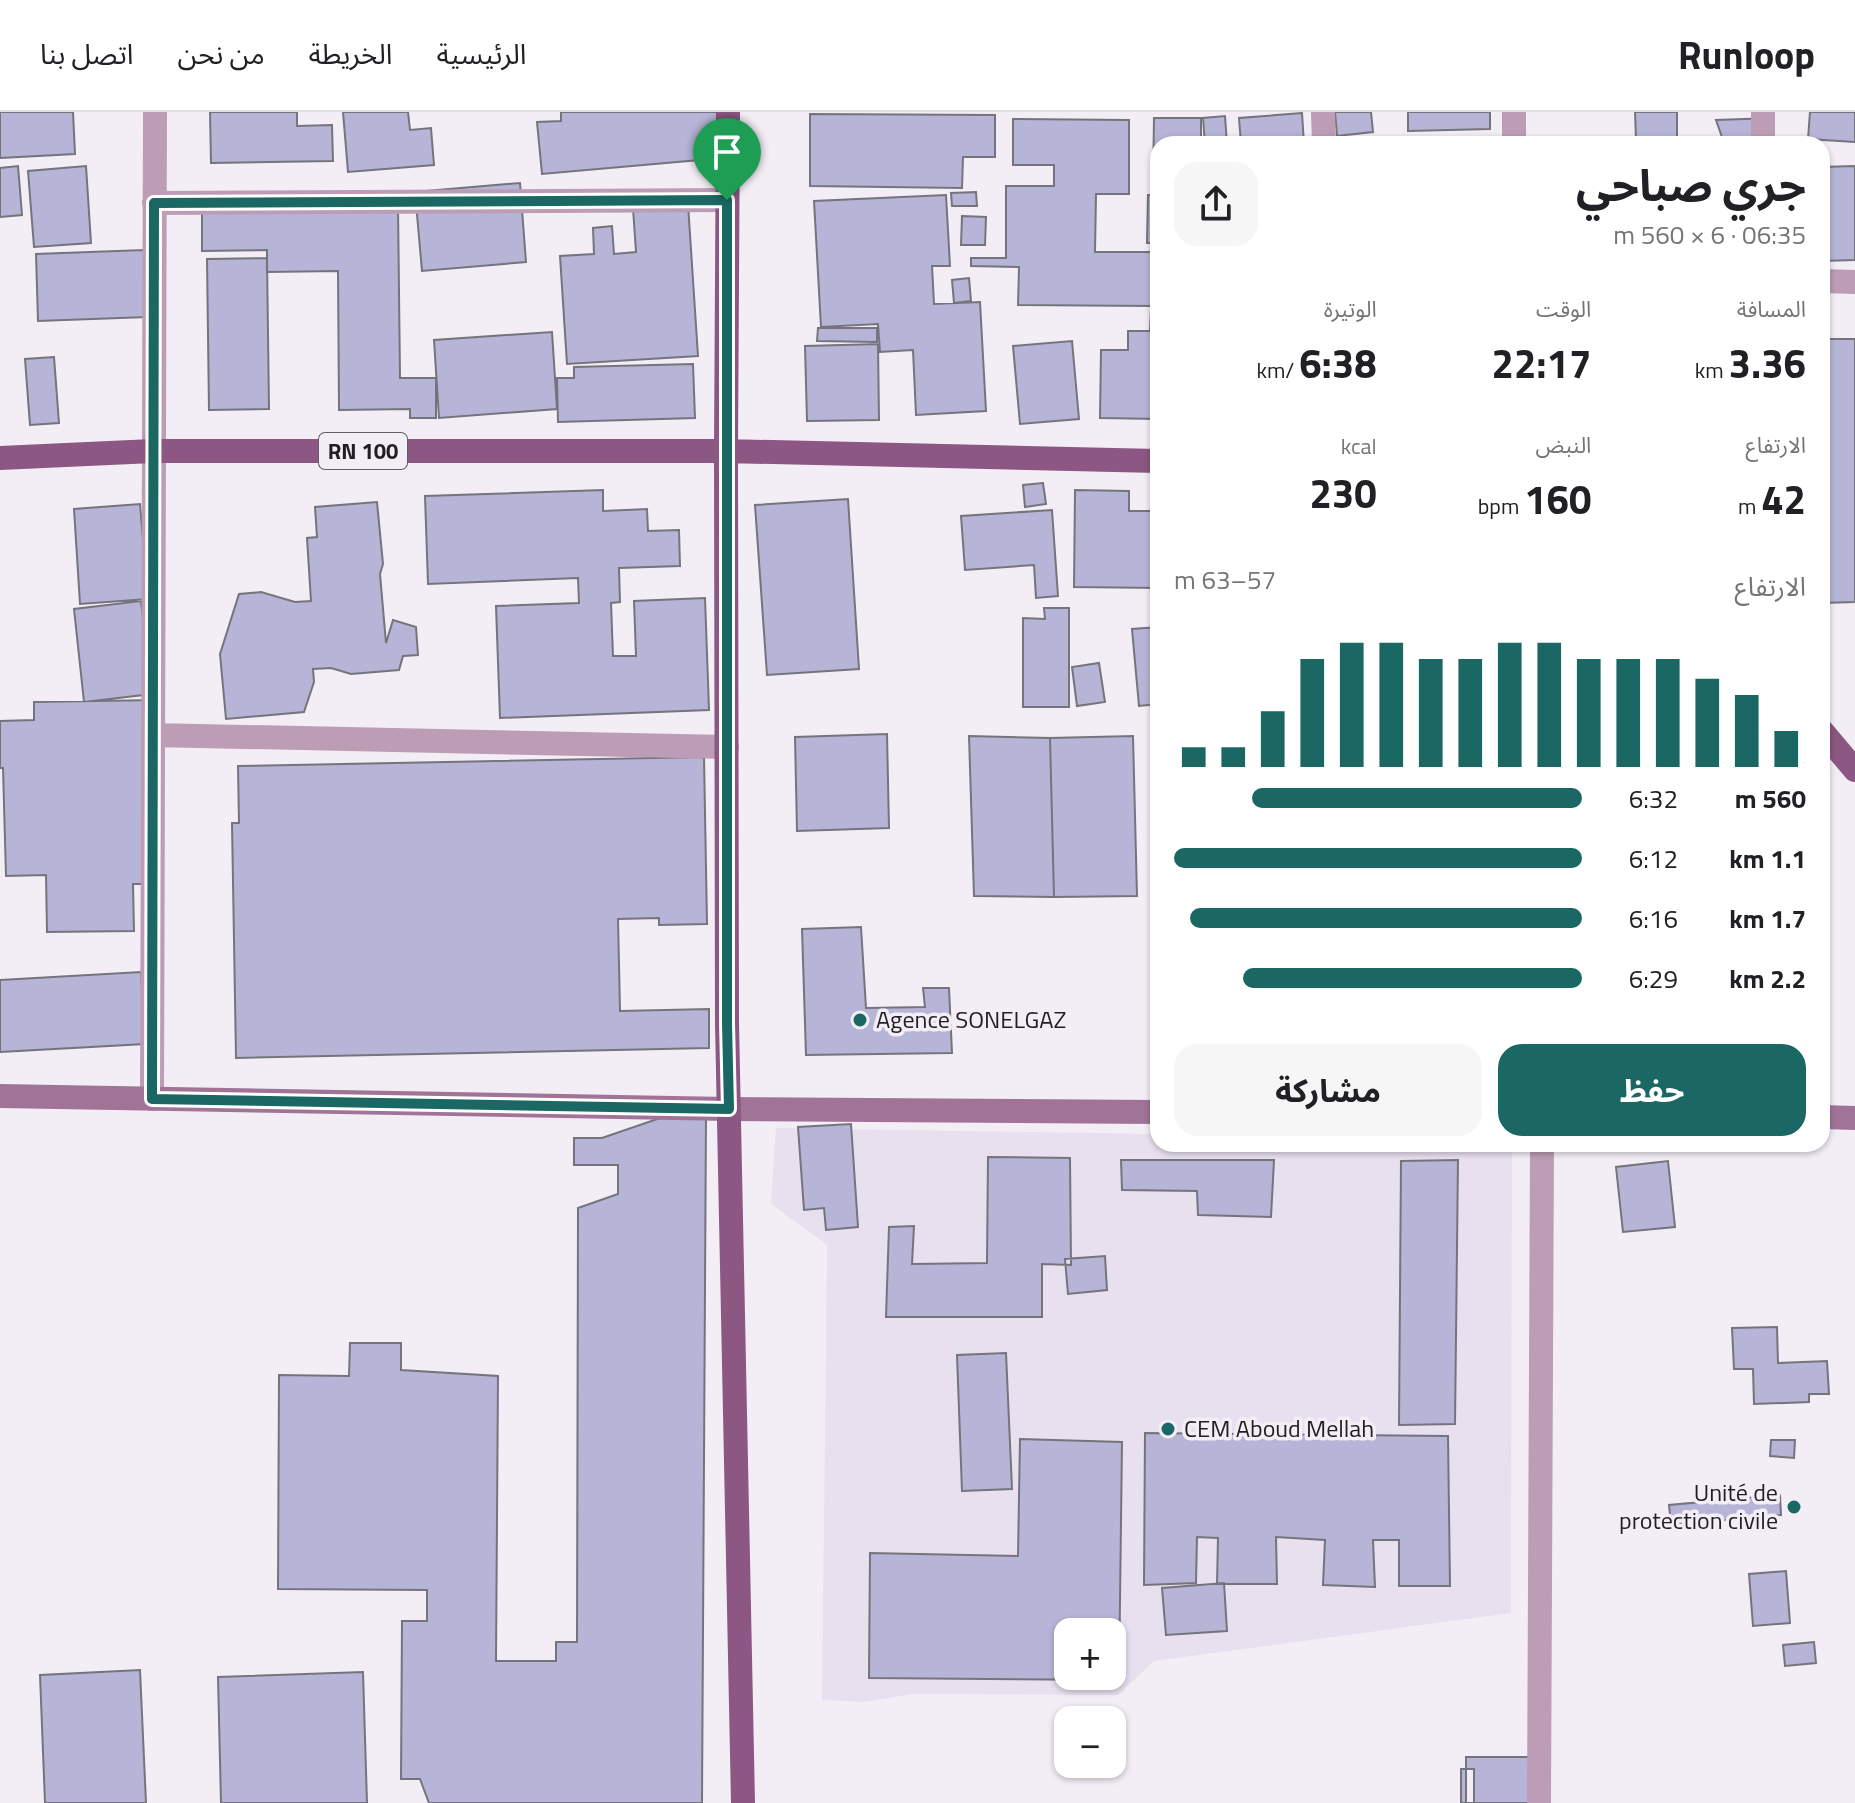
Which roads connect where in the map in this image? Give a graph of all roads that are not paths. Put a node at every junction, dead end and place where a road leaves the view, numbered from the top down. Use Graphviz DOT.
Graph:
graph roads {
  1 [pos="155,112"];
  2 [pos="728,112"];
  3 [pos="1323,112"];
  4 [pos="1514,112"];
  5 [pos="1763,112"];
  6 [pos="1324,136"];
  7 [pos="1514,136"];
  8 [pos="1763,136"];
  9 [pos="727,200"];
  10 [pos="154,203"];
  11 [pos="1830,281"];
  12 [pos="1855,282"];
  13 [pos="153,451"];
  14 [pos="726,451"];
  15 [pos="0,458"];
  16 [pos="1150,461"];
  17 [pos="153,735"];
  18 [pos="1830,740"];
  19 [pos="727,747"];
  20 [pos="1855,770"];
  21 [pos="0,1096"];
  22 [pos="152,1099"];
  23 [pos="729,1109"];
  24 [pos="1150,1112"];
  25 [pos="1830,1117"];
  26 [pos="1855,1118"];
  27 [pos="1542,1152"];
  28 [pos="743,1803"];
  29 [pos="1539,1803"];
  1 -- 10 [label="street"];
  2 -- 9 [label="main road"];
  3 -- 6 [label="street"];
  4 -- 7 [label="street"];
  5 -- 8 [label="street"];
  9 -- 10 [label="street"];
  9 -- 14 [label="main road"];
  10 -- 13 [label="street"];
  11 -- 12 [label="street"];
  13 -- 14 [label="main road, RN 100"];
  13 -- 15 [label="main road, RN 100"];
  13 -- 17 [label="street"];
  14 -- 16 [label="main road, RN 100"];
  14 -- 19 [label="main road"];
  17 -- 19 [label="street"];
  17 -- 22 [label="street"];
  18 -- 20 [label="main road"];
  19 -- 23 [label="main road"];
  21 -- 22 [label="street"];
  22 -- 23 [label="street"];
  23 -- 24 [label="street"];
  23 -- 28 [label="main road"];
  25 -- 26 [label="street"];
  27 -- 29 [label="street"];
}
